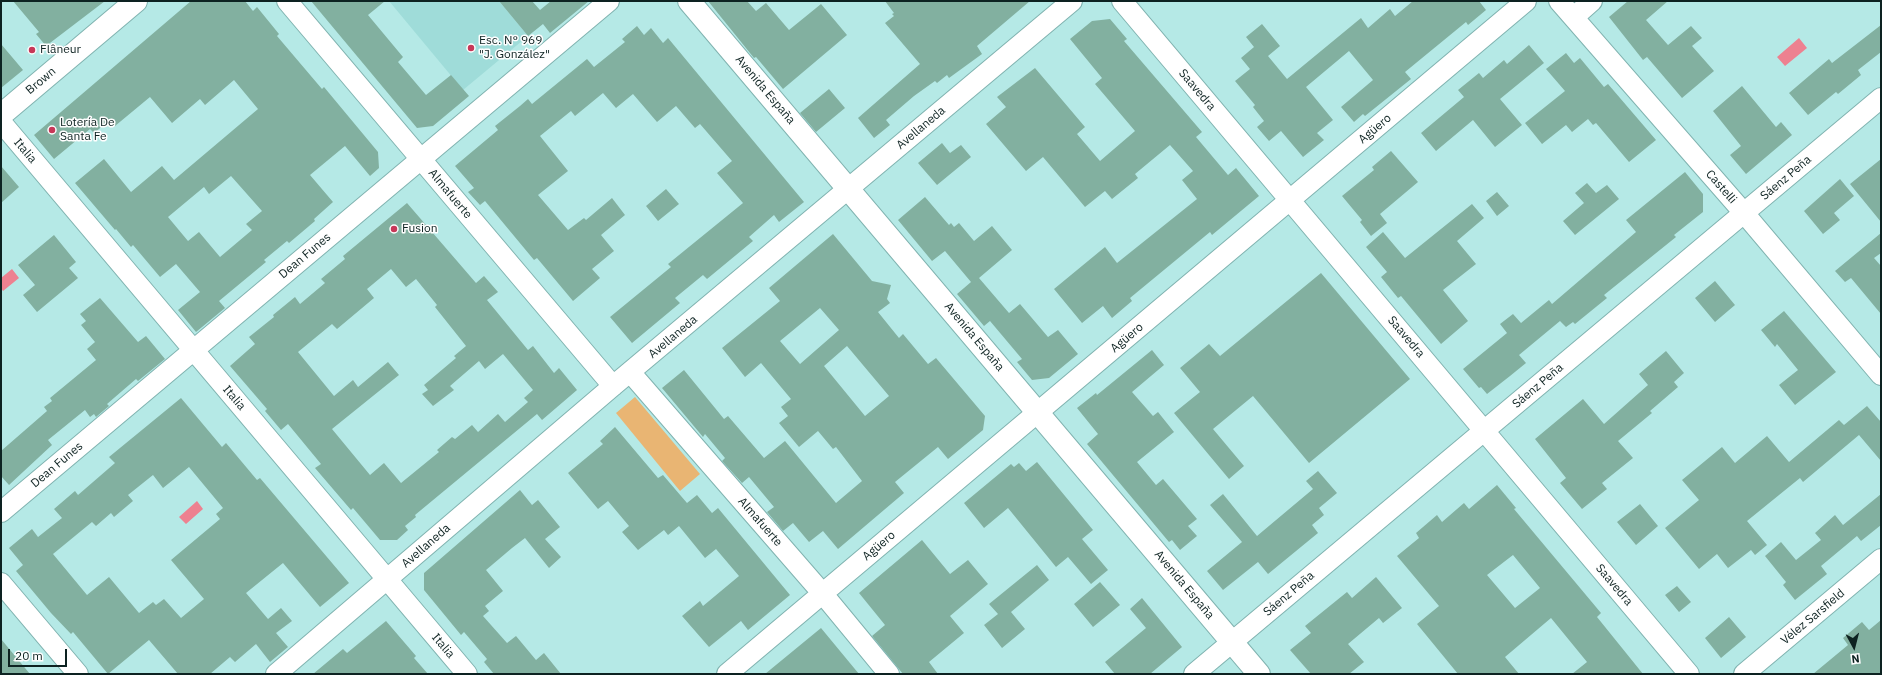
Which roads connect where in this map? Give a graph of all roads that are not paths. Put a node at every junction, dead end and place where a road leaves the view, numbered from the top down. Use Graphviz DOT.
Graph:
graph roads {
  1 [pos="136,1"];
  2 [pos="287,1"];
  3 [pos="608,1"];
  4 [pos="689,1"];
  5 [pos="1072,1"];
  6 [pos="1122,1"];
  7 [pos="1526,1"];
  8 [pos="1560,1"];
  9 [pos="1592,1"];
  10 [pos="1574,17"];
  11 [pos="1881,98"];
  12 [pos="1,115"];
  13 [pos="1,122"];
  14 [pos="420,159"];
  15 [pos="849,190"];
  16 [pos="1291,201"];
  17 [pos="1744,213"];
  18 [pos="193,350"];
  19 [pos="630,372"];
  20 [pos="1881,375"];
  21 [pos="613,386"];
  22 [pos="1038,412"];
  23 [pos="1484,431"];
  24 [pos="1,512"];
  25 [pos="1881,559"];
  26 [pos="387,580"];
  27 [pos="1,583"];
  28 [pos="823,594"];
  29 [pos="1232,642"];
  30 [pos="78,674"];
  31 [pos="276,674"];
  32 [pos="467,674"];
  33 [pos="727,674"];
  34 [pos="889,674"];
  35 [pos="1194,674"];
  36 [pos="1259,674"];
  37 [pos="1689,674"];
  38 [pos="1744,674"];
  1 -- 12 [label="main road, Brown"];
  2 -- 14 [label="street, Almafuerte"];
  3 -- 14 [label="street, Dean Funes"];
  4 -- 15 [label="main road, Avenida España"];
  5 -- 15 [label="street, Avellaneda"];
  6 -- 16 [label="street, Saavedra"];
  7 -- 16 [label="street, Agüero"];
  8 -- 10 [label="street, Castelli"];
  9 -- 10 [label="street"];
  10 -- 17 [label="street, Castelli"];
  11 -- 17 [label="street, Sáenz Peña"];
  13 -- 18 [label="street, Italia"];
  14 -- 18 [label="street, Dean Funes"];
  14 -- 21 [label="street, Almafuerte"];
  15 -- 19 [label="street, Avellaneda"];
  15 -- 22 [label="main road, Avenida España"];
  16 -- 22 [label="street, Agüero"];
  16 -- 23 [label="street, Saavedra"];
  17 -- 20 [label="street, Castelli"];
  17 -- 23 [label="street, Sáenz Peña"];
  18 -- 24 [label="street, Dean Funes"];
  18 -- 26 [label="street, Italia"];
  19 -- 21 [label="street, Avellaneda"];
  19 -- 28 [label="street, Almafuerte"];
  21 -- 26 [label="street, Avellaneda"];
  22 -- 28 [label="street, Agüero"];
  22 -- 29 [label="main road, Avenida España"];
  23 -- 29 [label="street, Sáenz Peña"];
  23 -- 37 [label="street, Saavedra"];
  25 -- 38 [label="street, Vélez Sarsfield"];
  26 -- 31 [label="street, Avellaneda"];
  26 -- 32 [label="street, Italia"];
  27 -- 30 [label="street"];
  28 -- 33 [label="street, Agüero"];
  28 -- 34 [label="street, Almafuerte"];
  29 -- 35 [label="street, Sáenz Peña"];
  29 -- 36 [label="main road, Avenida España"];
}
